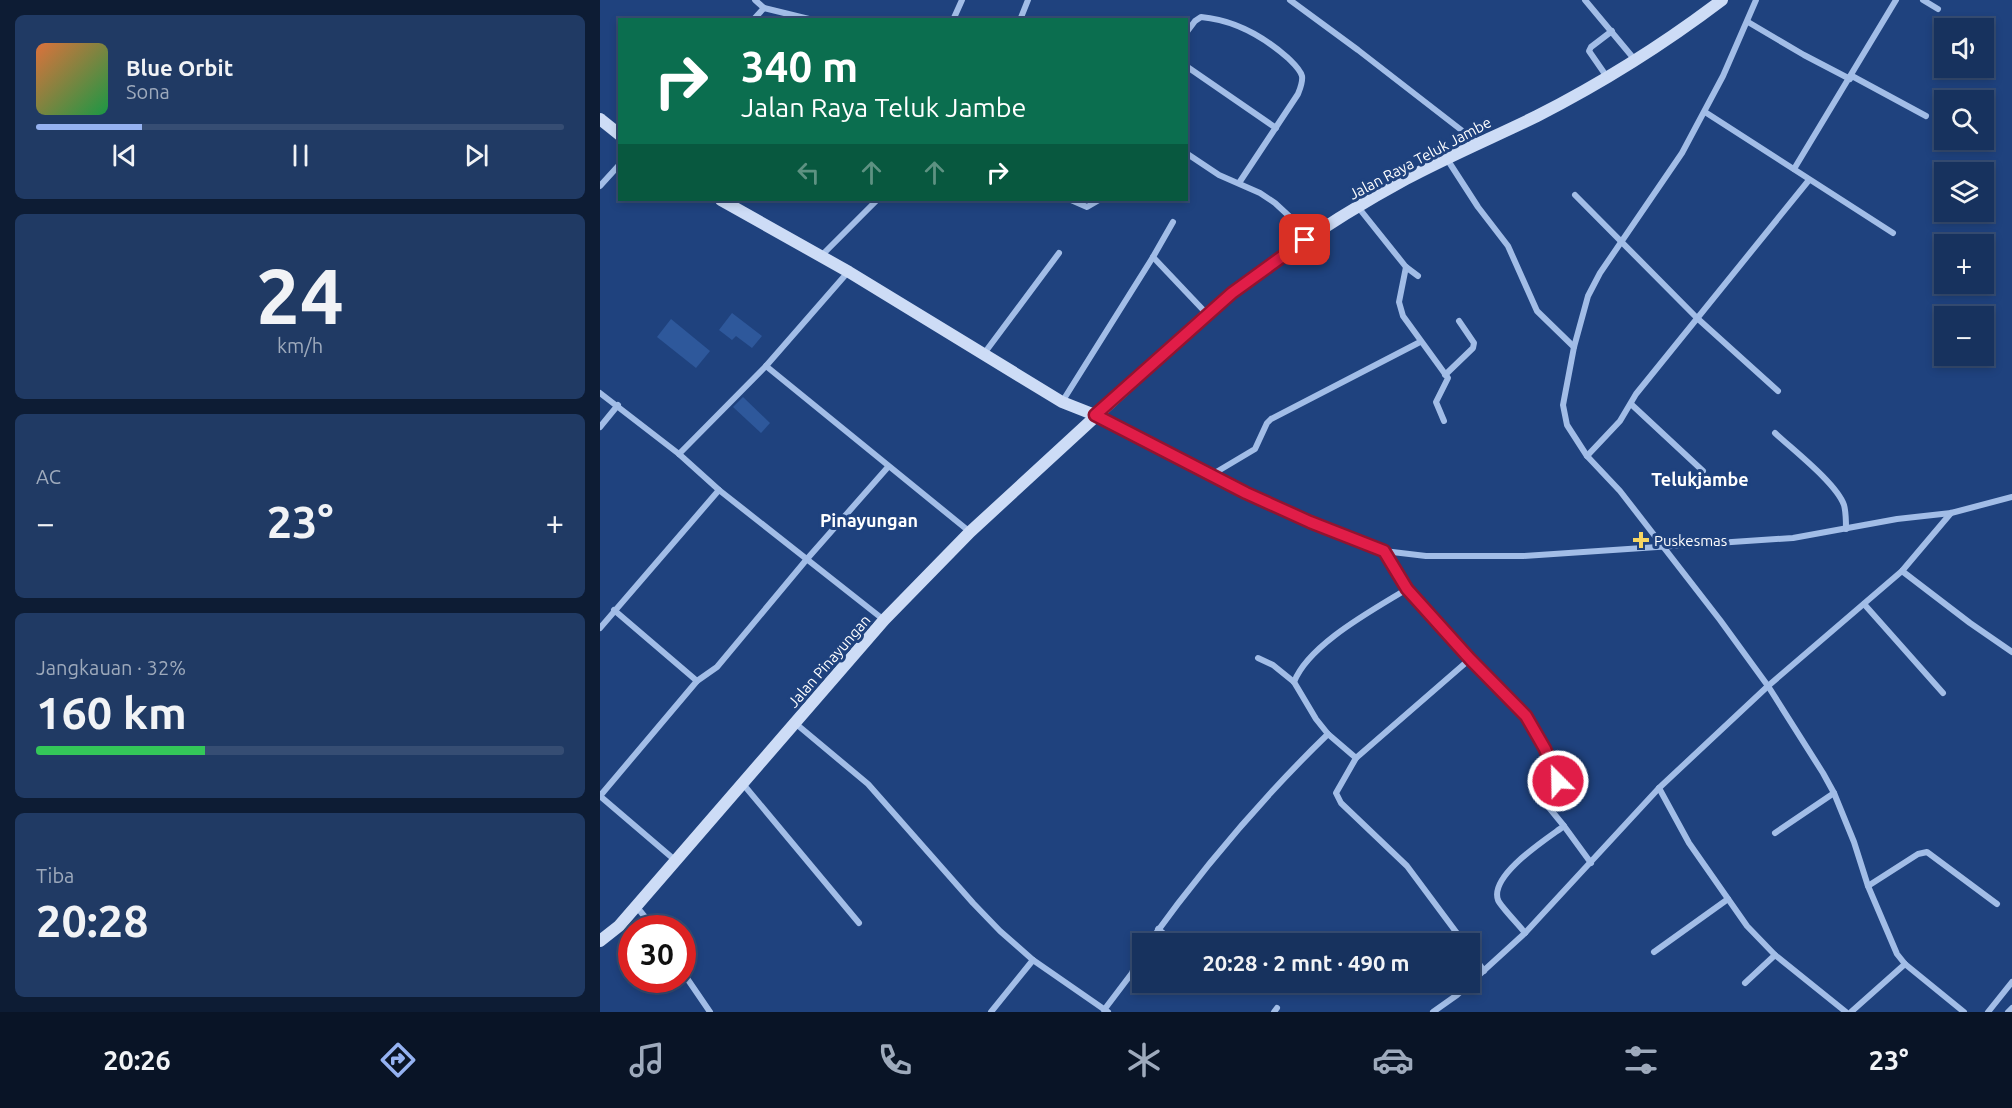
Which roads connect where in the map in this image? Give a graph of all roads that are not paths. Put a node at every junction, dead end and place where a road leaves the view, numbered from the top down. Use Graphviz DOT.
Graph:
graph roads {
  1 [pos="755,0"];
  2 [pos="962,0"];
  3 [pos="1028,0"];
  4 [pos="1290,0"];
  5 [pos="1585,0"];
  6 [pos="1722,0"];
  7 [pos="1756,0"];
  8 [pos="1896,0"];
  9 [pos="1923,0"];
  10 [pos="764,8"];
  11 [pos="1938,9"];
  12 [pos="755,18"];
  13 [pos="805,18"];
  14 [pos="954,18"];
  15 [pos="1021,18"];
  16 [pos="1748,22"];
  17 [pos="1188,30"];
  18 [pos="1612,31"];
  19 [pos="1635,60"];
  20 [pos="1188,67"];
  21 [pos="1608,77"];
  22 [pos="1851,77"];
  23 [pos="1705,112"];
  24 [pos="1926,116"];
  25 [pos="600,120"];
  26 [pos="1276,128"];
  27 [pos="618,134"];
  28 [pos="1478,143"];
  29 [pos="1188,154"];
  30 [pos="1447,159"];
  31 [pos="618,166"];
  32 [pos="1794,169"];
  33 [pos="1809,180"];
  34 [pos="1239,183"];
  35 [pos="600,186"];
  36 [pos="1575,195"];
  37 [pos="723,201"];
  38 [pos="876,201"];
  39 [pos="1073,201"];
  40 [pos="1097,201"];
  41 [pos="1358,207"];
  42 [pos="1173,222"];
  43 [pos="1893,233"];
  44 [pos="1305,240"];
  45 [pos="1621,242"];
  46 [pos="1059,253"];
  47 [pos="821,256"];
  48 [pos="1153,257"];
  49 [pos="1406,267"];
  50 [pos="849,272"];
  51 [pos="1418,276"];
  52 [pos="1206,314"];
  53 [pos="1697,318"];
  54 [pos="1460,321"];
  55 [pos="1420,342"];
  56 [pos="1574,346"];
  57 [pos="983,355"];
  58 [pos="766,366"];
  59 [pos="1445,375"];
  60 [pos="1778,391"];
  61 [pos="600,393"];
  62 [pos="1062,402"];
  63 [pos="1631,404"];
  64 [pos="618,405"];
  65 [pos="1095,415"];
  66 [pos="1444,421"];
  67 [pos="600,427"];
  68 [pos="1774,433"];
  69 [pos="679,454"];
  70 [pos="1587,456"];
  71 [pos="888,466"];
  72 [pos="1703,471"];
  73 [pos="1212,474"];
  74 [pos="719,490"];
  75 [pos="2012,498"];
  76 [pos="1951,513"];
  77 [pos="1846,529"];
  78 [pos="970,532"];
  79 [pos="1663,547"];
  80 [pos="1384,551"];
  81 [pos="807,559"];
  82 [pos="1902,570"];
  83 [pos="1407,589"];
  84 [pos="1864,603"];
  85 [pos="614,610"];
  86 [pos="884,620"];
  87 [pos="600,628"];
  88 [pos="2012,652"];
  89 [pos="1258,658"];
  90 [pos="1470,659"];
  91 [pos="697,681"];
  92 [pos="1294,682"];
  93 [pos="1768,686"];
  94 [pos="1943,693"];
  95 [pos="795,723"];
  96 [pos="1328,734"];
  97 [pos="1356,758"];
  98 [pos="742,784"];
  99 [pos="1659,788"];
  100 [pos="1834,793"];
  101 [pos="600,796"];
  102 [pos="1564,826"];
  103 [pos="1774,833"];
  104 [pos="676,861"];
  105 [pos="1591,863"];
  106 [pos="1868,886"];
  107 [pos="1728,899"];
  108 [pos="1997,904"];
  109 [pos="636,906"];
  110 [pos="643,915"];
  111 [pos="859,923"];
  112 [pos="1158,929"];
  113 [pos="1155,933"];
  114 [pos="1163,933"];
  115 [pos="1457,933"];
  116 [pos="1525,933"];
  117 [pos="600,940"];
  118 [pos="1654,952"];
  119 [pos="1775,955"];
  120 [pos="1033,960"];
  121 [pos="1905,964"];
  122 [pos="1480,966"];
  123 [pos="1484,972"];
  124 [pos="1132,973"];
  125 [pos="2012,982"];
  126 [pos="1745,983"];
  127 [pos="696,992"];
  128 [pos="2012,1008"];
  129 [pos="1106,1011"];
  130 [pos="710,1012"];
  131 [pos="991,1012"];
  132 [pos="1433,1012"];
  133 [pos="1846,1012"];
  134 [pos="1851,1012"];
  135 [pos="1964,1012"];
  136 [pos="1988,1012"];
  137 [pos="2008,1012"];
  1 -- 10 [label="street"];
  2 -- 14 [label="street"];
  3 -- 15 [label="street"];
  4 -- 28 [label="street"];
  5 -- 18 [label="street"];
  6 -- 19 [label="main road, Jalan Raya Teluk Jambe"];
  7 -- 16 [label="street"];
  8 -- 22 [label="street"];
  9 -- 11 [label="street"];
  10 -- 12 [label="street"];
  10 -- 13 [label="street"];
  16 -- 22 [label="street"];
  16 -- 23 [label="street"];
  17 -- 26 [label="street"];
  18 -- 19 [label="street"];
  18 -- 21 [label="street"];
  19 -- 21 [label="main road, Jalan Raya Teluk Jambe"];
  20 -- 26 [label="street"];
  21 -- 28 [label="main road, Jalan Raya Teluk Jambe"];
  22 -- 24 [label="street"];
  22 -- 32 [label="street"];
  23 -- 32 [label="street"];
  23 -- 45 [label="street"];
  25 -- 27 [label="main road"];
  26 -- 34 [label="street"];
  28 -- 30 [label="main road, Jalan Raya Teluk Jambe"];
  29 -- 34 [label="street"];
  30 -- 41 [label="main road, Jalan Raya Teluk Jambe"];
  30 -- 56 [label="street"];
  31 -- 35 [label="street"];
  32 -- 33 [label="street"];
  33 -- 43 [label="street"];
  33 -- 53 [label="street"];
  34 -- 44 [label="street"];
  36 -- 45 [label="street"];
  37 -- 47 [label="main road"];
  38 -- 47 [label="street"];
  39 -- 40 [label="street"];
  41 -- 44 [label="main road, Jalan Raya Teluk Jambe"];
  41 -- 49 [label="street"];
  42 -- 48 [label="street"];
  44 -- 52 [label="main road, Jalan Raya Teluk Jambe"];
  45 -- 53 [label="street"];
  45 -- 56 [label="street"];
  46 -- 57 [label="street"];
  47 -- 50 [label="main road"];
  48 -- 52 [label="street"];
  48 -- 62 [label="street"];
  49 -- 51 [label="street"];
  49 -- 55 [label="street"];
  50 -- 57 [label="main road"];
  50 -- 58 [label="street"];
  52 -- 65 [label="main road, Jalan Raya Teluk Jambe"];
  53 -- 60 [label="street"];
  53 -- 63 [label="street"];
  54 -- 59 [label="street"];
  55 -- 59 [label="street"];
  55 -- 73 [label="street"];
  56 -- 70 [label="street"];
  57 -- 62 [label="main road"];
  58 -- 69 [label="street"];
  58 -- 71 [label="street"];
  59 -- 66 [label="street"];
  61 -- 64 [label="street"];
  62 -- 65 [label="main road"];
  63 -- 70 [label="street"];
  63 -- 72 [label="street"];
  64 -- 67 [label="street"];
  64 -- 69 [label="street"];
  65 -- 73 [label="street"];
  65 -- 78 [label="main road, Jalan Pinayungan"];
  68 -- 77 [label="street"];
  69 -- 74 [label="street"];
  70 -- 79 [label="street"];
  71 -- 78 [label="street"];
  71 -- 81 [label="street"];
  73 -- 80 [label="street"];
  74 -- 81 [label="street"];
  74 -- 85 [label="street"];
  75 -- 76 [label="street"];
  76 -- 77 [label="street"];
  76 -- 82 [label="street"];
  77 -- 79 [label="street"];
  78 -- 86 [label="main road, Jalan Pinayungan"];
  79 -- 80 [label="street"];
  79 -- 93 [label="street"];
  80 -- 83 [label="street"];
  81 -- 86 [label="street"];
  81 -- 91 [label="street"];
  82 -- 84 [label="street"];
  82 -- 88 [label="street"];
  83 -- 90 [label="street"];
  83 -- 92 [label="street"];
  84 -- 93 [label="street"];
  84 -- 94 [label="street"];
  85 -- 87 [label="street"];
  85 -- 91 [label="street"];
  86 -- 95 [label="main road, Jalan Pinayungan"];
  89 -- 92 [label="street"];
  90 -- 97 [label="street"];
  90 -- 102 [label="street"];
  91 -- 101 [label="street"];
  92 -- 96 [label="street"];
  93 -- 99 [label="street"];
  93 -- 100 [label="street"];
  95 -- 98 [label="main road, Jalan Pinayungan"];
  95 -- 120 [label="street"];
  96 -- 97 [label="street"];
  96 -- 112 [label="street"];
  97 -- 115 [label="street"];
  98 -- 104 [label="main road, Jalan Pinayungan"];
  98 -- 111 [label="street"];
  99 -- 105 [label="street"];
  99 -- 107 [label="street"];
  100 -- 103 [label="street"];
  100 -- 106 [label="street"];
  101 -- 104 [label="street"];
  102 -- 105 [label="street"];
  102 -- 116 [label="street"];
  104 -- 109 [label="main road, Jalan Pinayungan"];
  105 -- 116 [label="street"];
  106 -- 108 [label="street"];
  106 -- 121 [label="street"];
  107 -- 118 [label="street"];
  107 -- 119 [label="street"];
  109 -- 110 [label="street"];
  109 -- 117 [label="main road, Jalan Pinayungan"];
  112 -- 113 [label="street"];
  112 -- 114 [label="street"];
  116 -- 123 [label="street"];
  119 -- 126 [label="street"];
  119 -- 133 [label="street"];
  120 -- 129 [label="street"];
  120 -- 131 [label="street"];
  121 -- 134 [label="street"];
  121 -- 135 [label="street"];
  122 -- 123 [label="street"];
  123 -- 132 [label="street"];
  124 -- 129 [label="street"];
  125 -- 136 [label="street"];
  127 -- 130 [label="street"];
  128 -- 137 [label="street"];
}
